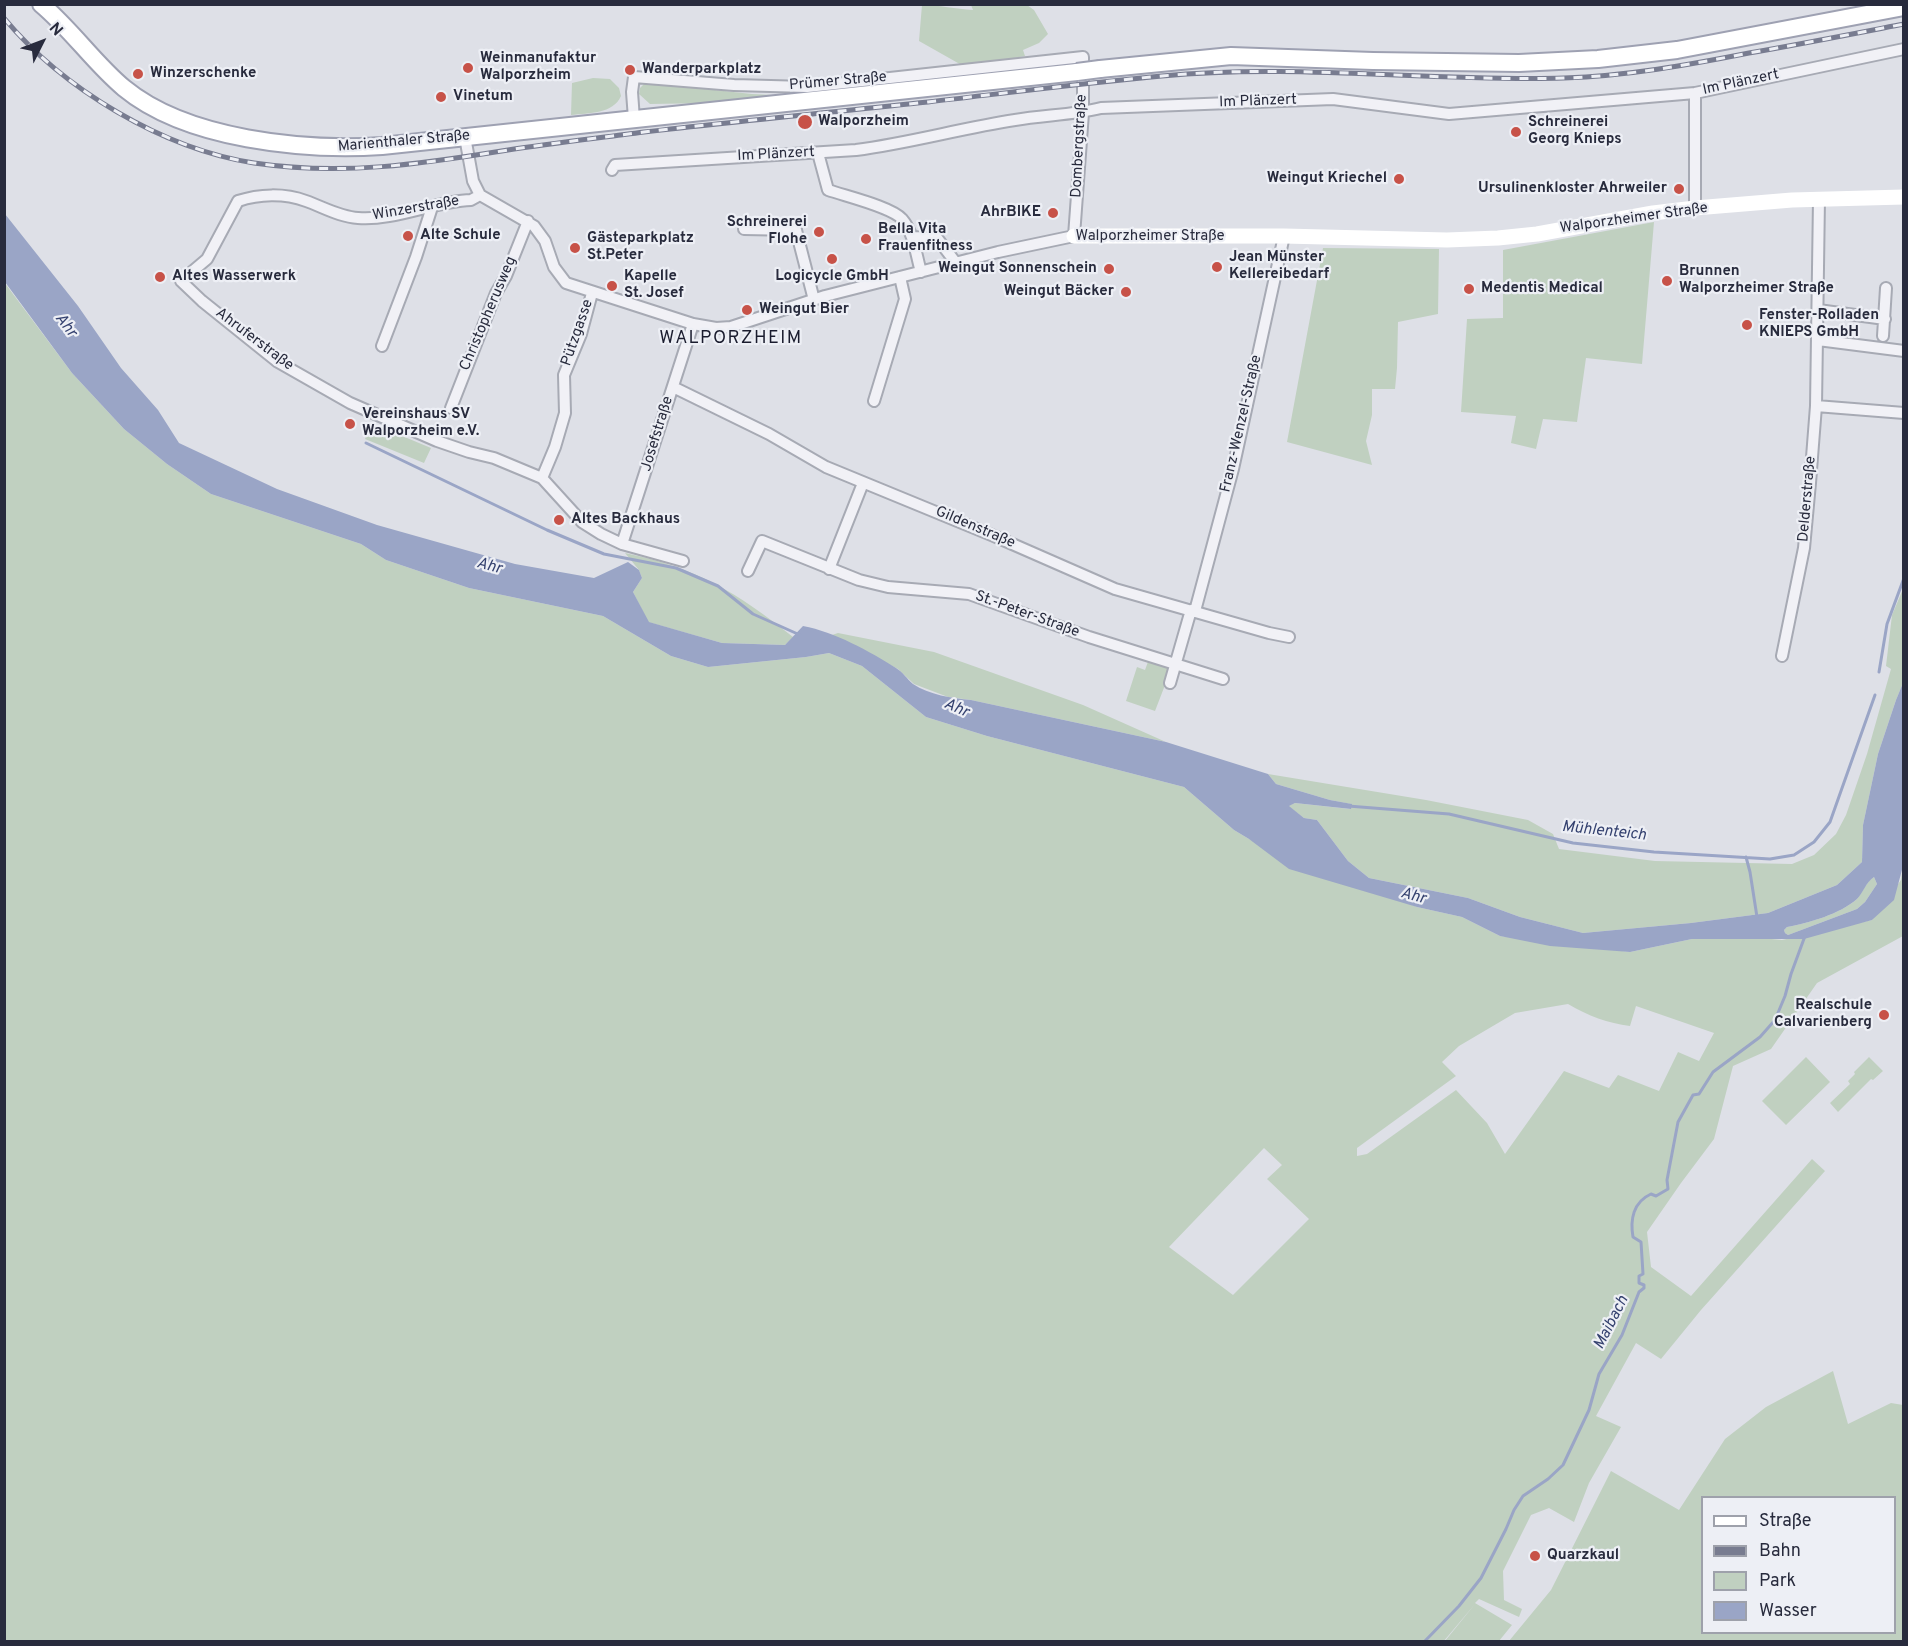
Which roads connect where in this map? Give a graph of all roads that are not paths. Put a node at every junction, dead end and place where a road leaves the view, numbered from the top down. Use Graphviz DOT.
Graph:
graph roads {
  1 [pos="41,4"];
  2 [pos="1904,7"];
  3 [pos="1904,49"];
  4 [pos="1080,64"];
  5 [pos="1695,93"];
  6 [pos="1083,113"];
  7 [pos="634,119"];
  8 [pos="465,137"];
  9 [pos="818,153"];
  10 [pos="612,170"];
  11 [pos="480,195"];
  12 [pos="1904,197"];
  13 [pos="1819,199"];
  14 [pos="432,207"];
  15 [pos="1695,208"];
  16 [pos="528,221"];
  17 [pos="744,229"];
  18 [pos="1074,236"];
  19 [pos="1284,236"];
  20 [pos="912,237"];
  21 [pos="956,263"];
  22 [pos="921,272"];
  23 [pos="900,277"];
  24 [pos="181,281"];
  25 [pos="1886,288"];
  26 [pos="592,293"];
  27 [pos="814,300"];
  28 [pos="1818,310"];
  29 [pos="1885,319"];
  30 [pos="693,324"];
  31 [pos="1883,336"];
  32 [pos="1818,340"];
  33 [pos="382,346"];
  34 [pos="1904,351"];
  35 [pos="673,387"];
  36 [pos="874,401"];
  37 [pos="1816,406"];
  38 [pos="451,408"];
  39 [pos="1904,413"];
  40 [pos="542,478"];
  41 [pos="863,483"];
  42 [pos="623,541"];
  43 [pos="682,561"];
  44 [pos="829,569"];
  45 [pos="748,571"];
  46 [pos="1193,611"];
  47 [pos="1289,637"];
  48 [pos="1782,656"];
  49 [pos="1176,664"];
  50 [pos="1223,679"];
  51 [pos="1170,683"];
  1 -- 8 [label="main road, Marienthaler Straße"];
  2 -- 4 [label="main road, Marienthaler Straße, bridge"];
  3 -- 5 [label="street, Im Plänzert"];
  4 -- 6 [label="street, Dombergstraße"];
  4 -- 7 [label="main road, Marienthaler Straße"];
  4 -- 7 [label="street, Prümer Straße"];
  5 -- 6 [label="street, Im Plänzert"];
  5 -- 15 [label="street"];
  6 -- 9 [label="street, Im Plänzert"];
  6 -- 18 [label="street, Dombergstraße"];
  7 -- 8 [label="main road, Marienthaler Straße"];
  8 -- 11 [label="street"];
  9 -- 10 [label="street, Im Plänzert"];
  9 -- 20 [label="street"];
  11 -- 14 [label="street, Winzerstraße"];
  11 -- 16 [label="street, Walporzheimer Straße"];
  12 -- 13 [label="street, Walporzheimer Straße"];
  13 -- 15 [label="street, Walporzheimer Straße"];
  13 -- 28 [label="street, Delderstraße"];
  14 -- 24 [label="street, Winzerstraße"];
  14 -- 33 [label="street"];
  15 -- 19 [label="street, Walporzheimer Straße"];
  16 -- 26 [label="street, Walporzheimer Straße"];
  16 -- 38 [label="street, Christopherusweg"];
  17 -- 27 [label="street"];
  18 -- 19 [label="street, Walporzheimer Straße"];
  18 -- 21 [label="street, Walporzheimer Straße"];
  19 -- 46 [label="street, Franz-Wenzel-Straße"];
  20 -- 21 [label="street"];
  20 -- 22 [label="street"];
  21 -- 22 [label="street, Walporzheimer Straße"];
  22 -- 23 [label="street, Walporzheimer Straße"];
  23 -- 27 [label="street, Walporzheimer Straße"];
  23 -- 36 [label="street"];
  24 -- 40 [label="street, Ahruferstraße"];
  25 -- 29 [label="street"];
  26 -- 30 [label="street, Walporzheimer Straße"];
  26 -- 40 [label="street, Pützgasse"];
  27 -- 30 [label="street, Walporzheimer Straße"];
  28 -- 29 [label="street"];
  28 -- 32 [label="street, Delderstraße"];
  29 -- 31 [label="street"];
  30 -- 35 [label="street, Josefstraße"];
  32 -- 34 [label="street"];
  32 -- 37 [label="street, Delderstraße"];
  35 -- 41 [label="street, Gildenstraße"];
  35 -- 42 [label="street, Josefstraße"];
  37 -- 39 [label="street"];
  37 -- 48 [label="street, Delderstraße"];
  40 -- 42 [label="street, Ahruferstraße"];
  41 -- 44 [label="street"];
  41 -- 46 [label="street, Gildenstraße"];
  42 -- 43 [label="street, Ahruferstraße"];
  44 -- 45 [label="street, St.-Peter-Straße"];
  44 -- 49 [label="street, St.-Peter-Straße"];
  46 -- 47 [label="street, Gildenstraße"];
  46 -- 49 [label="street, Franz-Wenzel-Straße"];
  49 -- 50 [label="street, St.-Peter-Straße"];
  49 -- 51 [label="street, Franz-Wenzel-Straße"];
}
